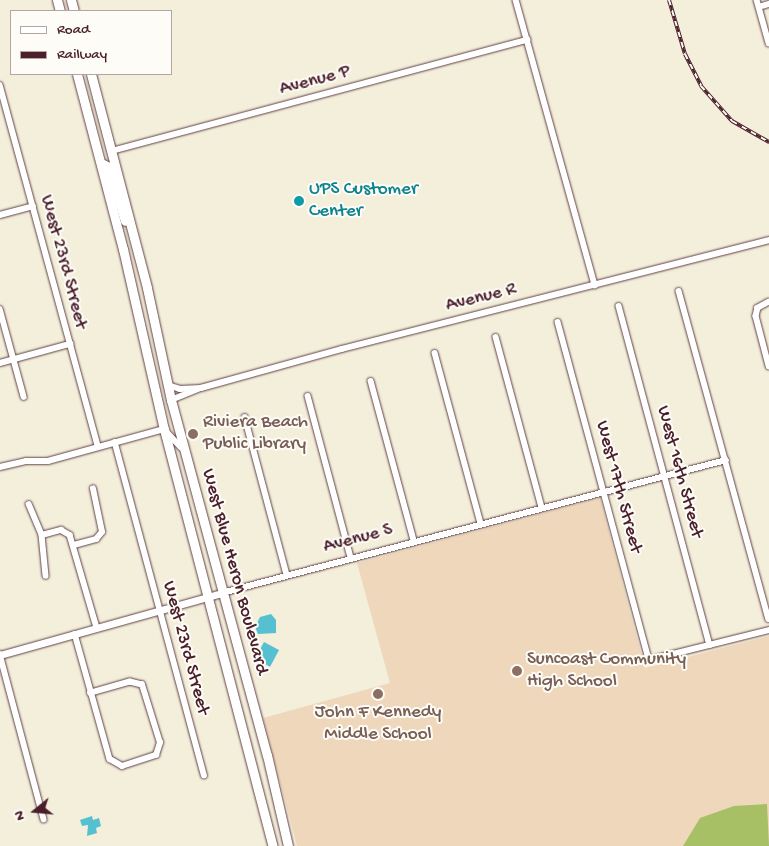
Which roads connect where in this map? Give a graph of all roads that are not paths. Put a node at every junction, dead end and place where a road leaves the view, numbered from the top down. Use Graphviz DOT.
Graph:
graph roads {
  1 [pos="516,0"];
  2 [pos="758,3"];
  3 [pos="769,4"];
  4 [pos="527,40"];
  5 [pos="769,43"];
  6 [pos="77,75"];
  7 [pos="91,75"];
  8 [pos="0,85"];
  9 [pos="82,92"];
  10 [pos="112,151"];
  11 [pos="101,163"];
  12 [pos="33,206"];
  13 [pos="0,215"];
  14 [pos="132,228"];
  15 [pos="769,240"];
  16 [pos="595,284"];
  17 [pos="679,291"];
  18 [pos="769,302"];
  19 [pos="619,306"];
  20 [pos="0,309"];
  21 [pos="558,322"];
  22 [pos="496,337"];
  23 [pos="70,344"];
  24 [pos="435,353"];
  25 [pos="14,359"];
  26 [pos="0,363"];
  27 [pos="769,366"];
  28 [pos="370,380"];
  29 [pos="168,385"];
  30 [pos="201,388"];
  31 [pos="308,396"];
  32 [pos="24,397"];
  33 [pos="171,400"];
  34 [pos="245,417"];
  35 [pos="164,429"];
  36 [pos="115,442"];
  37 [pos="98,446"];
  38 [pos="185,453"];
  39 [pos="726,460"];
  40 [pos="0,467"];
  41 [pos="665,476"];
  42 [pos="93,489"];
  43 [pos="604,492"];
  44 [pos="29,504"];
  45 [pos="542,508"];
  46 [pos="481,523"];
  47 [pos="42,535"];
  48 [pos="414,540"];
  49 [pos="74,545"];
  50 [pos="351,558"];
  51 [pos="287,575"];
  52 [pos="46,576"];
  53 [pos="222,593"];
  54 [pos="209,596"];
  55 [pos="160,610"];
  56 [pos="769,619"];
  57 [pos="97,628"];
  58 [pos="769,630"];
  59 [pos="75,634"];
  60 [pos="710,645"];
  61 [pos="0,654"];
  62 [pos="92,693"];
  63 [pos="204,775"];
  64 [pos="44,819"];
  65 [pos="271,833"];
  66 [pos="273,846"];
  67 [pos="279,846"];
  68 [pos="288,846"];
  1 -- 4 [label="street"];
  2 -- 3 [label="street"];
  2 -- 5 [label="street"];
  4 -- 10 [label="street, Avenue P"];
  4 -- 16 [label="street"];
  6 -- 9 [label="main road, West Blue Heron Boulevard"];
  7 -- 10 [label="main road, West Blue Heron Boulevard"];
  8 -- 12 [label="street, West 23rd Street"];
  9 -- 10 [label="main road"];
  9 -- 11 [label="main road, West Blue Heron Boulevard"];
  10 -- 14 [label="main road, West Blue Heron Boulevard"];
  11 -- 14 [label="main road"];
  11 -- 35 [label="main road, West Blue Heron Boulevard"];
  12 -- 13 [label="street"];
  12 -- 23 [label="street, West 23rd Street"];
  14 -- 29 [label="main road, West Blue Heron Boulevard"];
  15 -- 16 [label="street, Avenue R"];
  16 -- 30 [label="street, Avenue R"];
  17 -- 39 [label="street"];
  18 -- 27 [label="street"];
  19 -- 41 [label="street, West 16th Street"];
  20 -- 25 [label="street"];
  21 -- 43 [label="street, West 17th Street"];
  22 -- 45 [label="street"];
  23 -- 25 [label="street"];
  23 -- 37 [label="street, West 23rd Street"];
  24 -- 46 [label="street"];
  25 -- 26 [label="street"];
  25 -- 32 [label="street"];
  28 -- 48 [label="street"];
  29 -- 30 [label="street, Avenue R"];
  29 -- 33 [label="main road, West Blue Heron Boulevard"];
  30 -- 33 [label="street, Avenue R"];
  31 -- 50 [label="street"];
  33 -- 38 [label="main road, West Blue Heron Boulevard"];
  34 -- 51 [label="street"];
  35 -- 36 [label="street"];
  35 -- 38 [label="street"];
  35 -- 54 [label="main road, West Blue Heron Boulevard"];
  36 -- 37 [label="street"];
  36 -- 55 [label="street, West 23rd Street"];
  37 -- 40 [label="street"];
  38 -- 53 [label="main road, West Blue Heron Boulevard"];
  39 -- 41 [label="street, Avenue S"];
  39 -- 56 [label="street"];
  41 -- 43 [label="street, Avenue S"];
  41 -- 60 [label="street, West 16th Street"];
  42 -- 49 [label="street"];
  43 -- 45 [label="street, Avenue S"];
  43 -- 60 [label="street, West 17th Street"];
  44 -- 47 [label="street"];
  45 -- 46 [label="street, Avenue S"];
  46 -- 48 [label="street, Avenue S"];
  47 -- 49 [label="street"];
  47 -- 52 [label="street"];
  48 -- 50 [label="street, Avenue S"];
  49 -- 57 [label="street"];
  50 -- 51 [label="street, Avenue S"];
  51 -- 53 [label="street, Avenue S"];
  53 -- 54 [label="street, Avenue S"];
  53 -- 68 [label="main road, West Blue Heron Boulevard"];
  54 -- 55 [label="street, Avenue S"];
  54 -- 65 [label="main road, West Blue Heron Boulevard"];
  55 -- 57 [label="street, Avenue S"];
  55 -- 63 [label="street, West 23rd Street"];
  57 -- 59 [label="street, Avenue S"];
  58 -- 60 [label="street"];
  59 -- 61 [label="street, Avenue S"];
  59 -- 62 [label="street"];
  61 -- 64 [label="street"];
  62 -- 62 [label="street"];
  65 -- 66 [label="main road, West Blue Heron Boulevard"];
  65 -- 67 [label="main road"];
}
